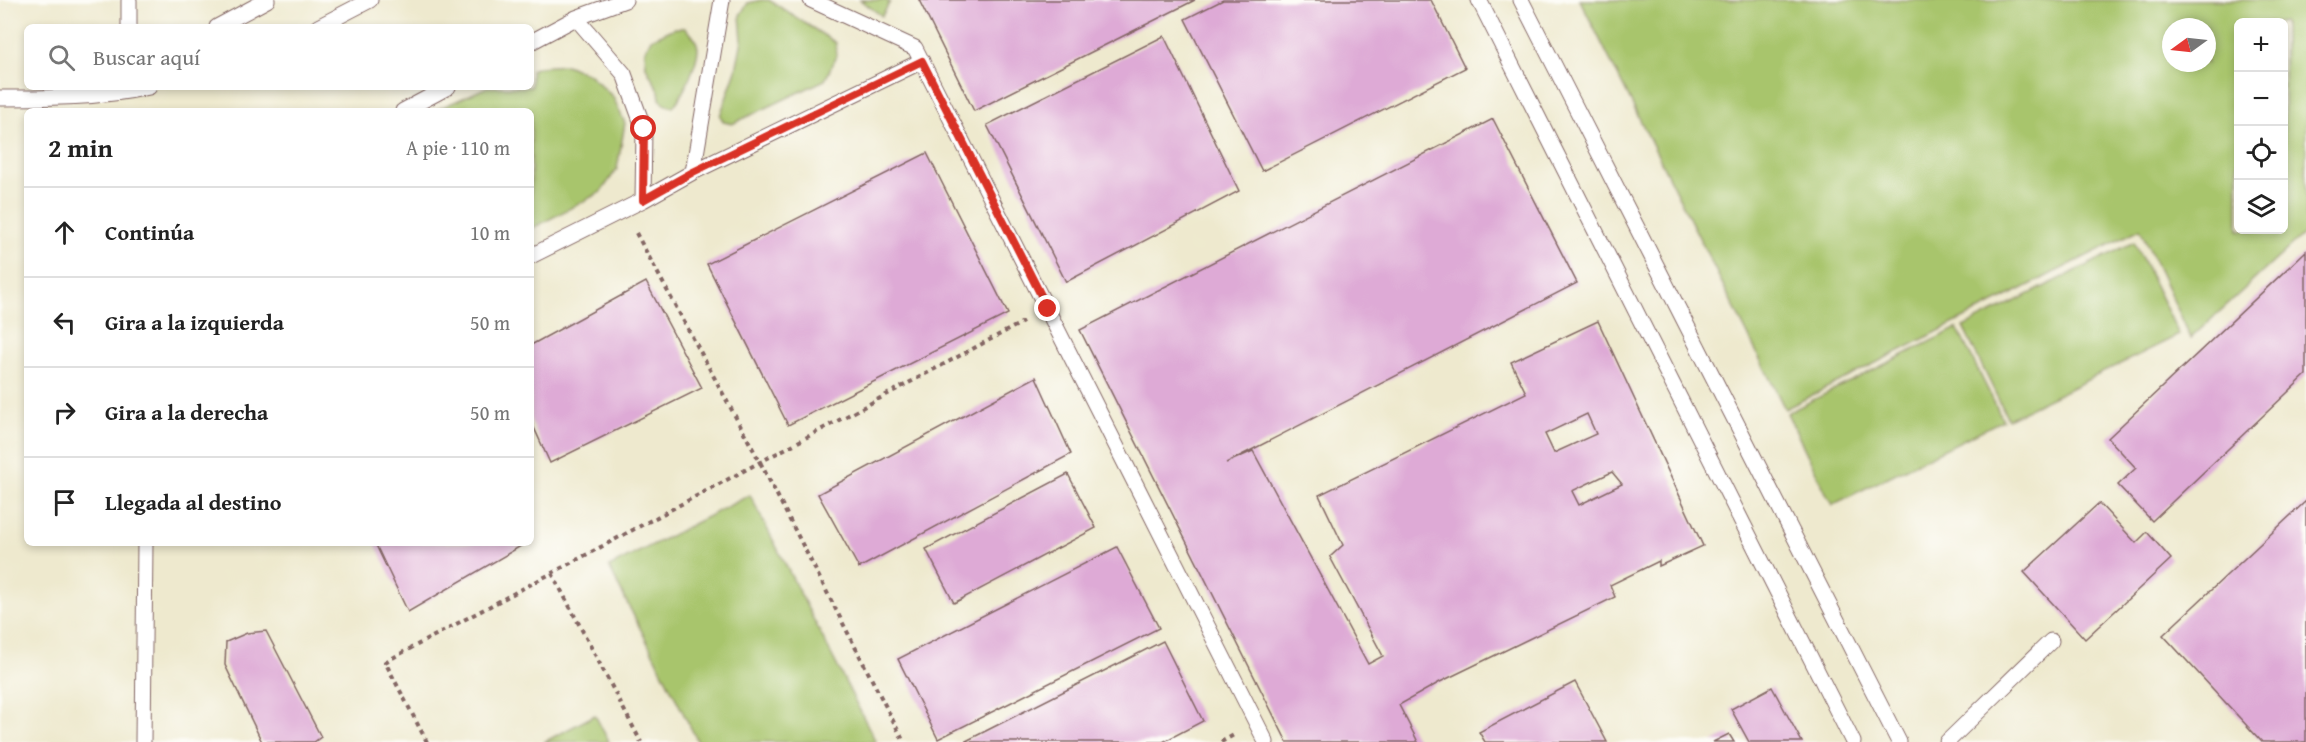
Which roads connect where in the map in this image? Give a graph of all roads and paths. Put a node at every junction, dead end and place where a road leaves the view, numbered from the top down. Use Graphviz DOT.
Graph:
graph roads {
  1 [pos="129,0"];
  2 [pos="267,0"];
  3 [pos="370,0"];
  4 [pos="625,0"];
  5 [pos="722,0"];
  6 [pos="811,0"];
  7 [pos="1479,0"];
  8 [pos="1521,0"];
  9 [pos="576,18"];
  10 [pos="129,24"];
  11 [pos="223,24"];
  12 [pos="324,24"];
  13 [pos="534,40"];
  14 [pos="922,61"];
  15 [pos="121,90"];
  16 [pos="442,90"];
  17 [pos="0,98"];
  18 [pos="409,108"];
  19 [pos="693,172"];
  20 [pos="643,200"];
  21 [pos="624,210"];
  22 [pos="534,255"];
  23 [pos="1048,309"];
  24 [pos="760,462"];
  25 [pos="145,546"];
  26 [pos="552,573"];
  27 [pos="2051,641"];
  28 [pos="143,742"];
  29 [pos="427,742"];
  30 [pos="641,742"];
  31 [pos="904,742"];
  32 [pos="1266,742"];
  33 [pos="1853,742"];
  34 [pos="1899,742"];
  35 [pos="1947,742"];
  1 -- 10 [label="lane"];
  2 -- 11 [label="lane"];
  3 -- 12 [label="lane"];
  4 -- 9 [label="lane"];
  5 -- 19 [label="lane"];
  6 -- 14 [label="lane"];
  7 -- 33 [label="lane"];
  8 -- 34 [label="lane"];
  9 -- 13 [label="lane"];
  9 -- 20 [label="lane"];
  14 -- 19 [label="lane"];
  14 -- 23 [label="lane"];
  15 -- 17 [label="lane"];
  16 -- 18 [label="lane"];
  19 -- 20 [label="lane"];
  20 -- 21 [label="lane"];
  21 -- 22 [label="lane"];
  21 -- 24 [label="path"];
  23 -- 24 [label="path"];
  23 -- 32 [label="lane"];
  24 -- 26 [label="path"];
  24 -- 31 [label="path"];
  25 -- 28 [label="lane"];
  26 -- 29 [label="path"];
  26 -- 30 [label="path"];
  27 -- 35 [label="lane"];
}
